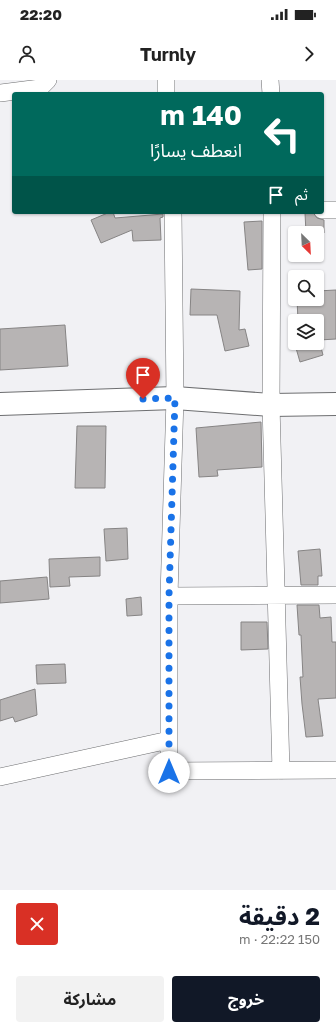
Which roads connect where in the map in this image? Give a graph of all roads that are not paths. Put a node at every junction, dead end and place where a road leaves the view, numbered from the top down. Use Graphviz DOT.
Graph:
graph roads {
  1 [pos="48,80"];
  2 [pos="166,80"];
  3 [pos="270,80"];
  4 [pos="166,92"];
  5 [pos="271,92"];
  6 [pos="0,93"];
  7 [pos="324,210"];
  8 [pos="336,210"];
  9 [pos="173,214"];
  10 [pos="272,214"];
  11 [pos="175,398"];
  12 [pos="0,404"];
  13 [pos="336,404"];
  14 [pos="272,405"];
  15 [pos="336,595"];
  16 [pos="169,596"];
  17 [pos="277,596"];
  18 [pos="169,740"];
  19 [pos="336,770"];
  20 [pos="281,771"];
  21 [pos="0,776"];
  1 -- 6 [label="street"];
  2 -- 4 [label="street"];
  3 -- 5 [label="street"];
  7 -- 8 [label="street"];
  9 -- 11 [label="street"];
  10 -- 14 [label="street"];
  11 -- 12 [label="street"];
  11 -- 14 [label="street"];
  11 -- 16 [label="street"];
  13 -- 14 [label="street"];
  14 -- 17 [label="street"];
  15 -- 17 [label="street"];
  16 -- 17 [label="street"];
  16 -- 18 [label="street"];
  17 -- 20 [label="street"];
  18 -- 20 [label="street"];
  18 -- 21 [label="street"];
  19 -- 20 [label="street"];
}
